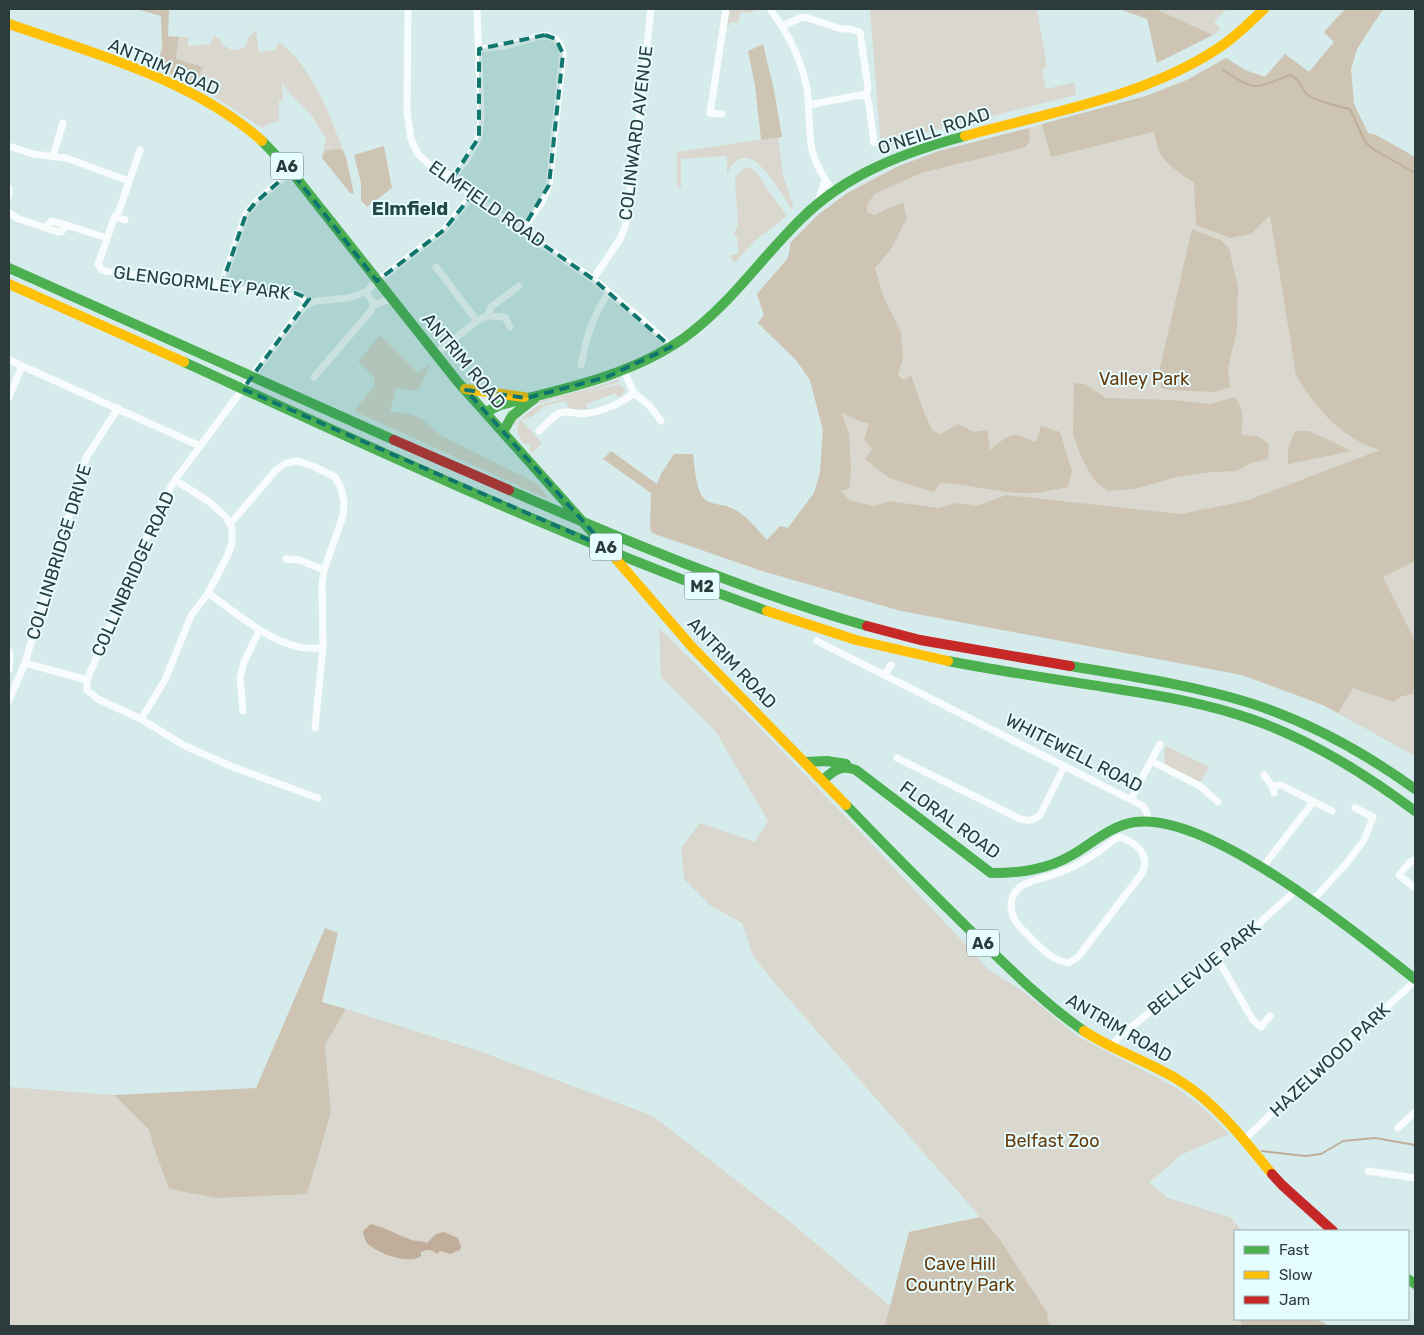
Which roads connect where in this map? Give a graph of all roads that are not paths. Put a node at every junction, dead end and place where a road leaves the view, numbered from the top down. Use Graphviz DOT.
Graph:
graph roads {
  1 [pos="408,9"];
  2 [pos="477,9"];
  3 [pos="651,9"];
  4 [pos="726,9"];
  5 [pos="770,9"];
  6 [pos="808,9"];
  7 [pos="1264,9"];
  8 [pos="805,17"];
  9 [pos="9,24"];
  10 [pos="782,26"];
  11 [pos="479,48"];
  12 [pos="866,94"];
  13 [pos="808,105"];
  14 [pos="722,114"];
  15 [pos="63,123"];
  16 [pos="874,143"];
  17 [pos="9,146"];
  18 [pos="140,150"];
  19 [pos="53,156"];
  20 [pos="291,171"];
  21 [pos="454,176"];
  22 [pos="825,179"];
  23 [pos="129,181"];
  24 [pos="9,188"];
  25 [pos="833,191"];
  26 [pos="9,196"];
  27 [pos="471,196"];
  28 [pos="818,204"];
  29 [pos="119,211"];
  30 [pos="9,213"];
  31 [pos="125,220"];
  32 [pos="522,230"];
  33 [pos="107,238"];
  34 [pos="436,267"];
  35 [pos="9,268"];
  36 [pos="593,279"];
  37 [pos="377,281"];
  38 [pos="9,284"];
  39 [pos="222,284"];
  40 [pos="519,286"];
  41 [pos="366,292"];
  42 [pos="609,292"];
  43 [pos="393,301"];
  44 [pos="308,304"];
  45 [pos="373,306"];
  46 [pos="487,316"];
  47 [pos="477,321"];
  48 [pos="510,327"];
  49 [pos="671,347"];
  50 [pos="435,354"];
  51 [pos="9,360"];
  52 [pos="581,365"];
  53 [pos="22,366"];
  54 [pos="624,371"];
  55 [pos="314,377"];
  56 [pos="465,389"];
  57 [pos="634,393"];
  58 [pos="540,395"];
  59 [pos="9,397"];
  60 [pos="527,398"];
  61 [pos="118,408"];
  62 [pos="486,412"];
  63 [pos="661,420"];
  64 [pos="539,431"];
  65 [pos="503,432"];
  66 [pos="200,446"];
  67 [pos="175,480"];
  68 [pos="230,524"];
  69 [pos="286,559"];
  70 [pos="324,570"];
  71 [pos="208,593"];
  72 [pos="259,631"];
  73 [pos="817,641"];
  74 [pos="323,648"];
  75 [pos="9,651"];
  76 [pos="25,663"];
  77 [pos="891,665"];
  78 [pos="9,669"];
  79 [pos="885,674"];
  80 [pos="87,680"];
  81 [pos="9,700"];
  82 [pos="243,710"];
  83 [pos="141,719"];
  84 [pos="315,728"];
  85 [pos="1160,744"];
  86 [pos="897,758"];
  87 [pos="805,762"];
  88 [pos="1150,762"];
  89 [pos="849,766"];
  90 [pos="1064,767"];
  91 [pos="1264,775"];
  92 [pos="823,780"];
  93 [pos="1415,789"];
  94 [pos="318,798"];
  95 [pos="1131,799"];
  96 [pos="1218,802"];
  97 [pos="1313,802"];
  98 [pos="1355,808"];
  99 [pos="1332,811"];
  100 [pos="1415,811"];
  101 [pos="1148,820"];
  102 [pos="1085,846"];
  103 [pos="1092,856"];
  104 [pos="1415,860"];
  105 [pos="1262,868"];
  106 [pos="1415,888"];
  107 [pos="1296,890"];
  108 [pos="1312,901"];
  109 [pos="1218,958"];
  110 [pos="1415,980"];
  111 [pos="1270,1016"];
  112 [pos="1112,1046"];
  113 [pos="1415,1112"];
  114 [pos="1398,1128"];
  115 [pos="1244,1140"];
  116 [pos="1368,1171"];
  117 [pos="1415,1178"];
  118 [pos="1333,1230"];
  1 -- 21 [label="street, ELMFIELD ROAD"];
  2 -- 11 [label="street"];
  3 -- 36 [label="street, COLINWARD AVENUE"];
  4 -- 14 [label="street"];
  5 -- 10 [label="street"];
  6 -- 8 [label="street"];
  7 -- 25 [label="main road, O'NEILL ROAD"];
  8 -- 10 [label="street"];
  8 -- 12 [label="street"];
  9 -- 20 [label="main road, ANTRIM ROAD / A6"];
  10 -- 13 [label="street"];
  11 -- 21 [label="street"];
  11 -- 32 [label="street"];
  12 -- 13 [label="street"];
  12 -- 16 [label="street"];
  13 -- 22 [label="street"];
  15 -- 19 [label="street"];
  17 -- 19 [label="street"];
  18 -- 23 [label="street"];
  19 -- 23 [label="street"];
  20 -- 37 [label="main road, ANTRIM ROAD / A6"];
  20 -- 39 [label="street"];
  21 -- 27 [label="street, ELMFIELD ROAD"];
  22 -- 25 [label="street"];
  22 -- 28 [label="street"];
  23 -- 29 [label="street"];
  24 -- 26 [label="street"];
  25 -- 28 [label="main road, O'NEILL ROAD"];
  27 -- 32 [label="street, ELMFIELD ROAD"];
  27 -- 37 [label="street"];
  28 -- 49 [label="main road, O'NEILL ROAD"];
  30 -- 33 [label="street"];
  31 -- 33 [label="street, GLENGORMLEY PARK"];
  32 -- 36 [label="street, ELMFIELD ROAD"];
  33 -- 39 [label="street, GLENGORMLEY PARK"];
  34 -- 47 [label="street"];
  35 -- 93 [label="main road, M2"];
  36 -- 42 [label="street, ELMFIELD ROAD"];
  37 -- 41 [label="street"];
  37 -- 43 [label="main road, ANTRIM ROAD / A6"];
  38 -- 100 [label="main road, M2"];
  39 -- 44 [label="street, GLENGORMLEY PARK"];
  40 -- 46 [label="street"];
  41 -- 44 [label="street"];
  41 -- 45 [label="street"];
  42 -- 49 [label="street, ELMFIELD ROAD"];
  42 -- 52 [label="street"];
  43 -- 45 [label="street"];
  43 -- 50 [label="main road, ANTRIM ROAD / A6"];
  44 -- 66 [label="street, COLLINBRIDGE ROAD"];
  45 -- 55 [label="street"];
  46 -- 47 [label="street"];
  46 -- 48 [label="street"];
  47 -- 50 [label="street"];
  49 -- 54 [label="main road, O'NEILL ROAD"];
  50 -- 56 [label="main road, ANTRIM ROAD / A6"];
  51 -- 53 [label="street"];
  53 -- 59 [label="street"];
  53 -- 61 [label="street"];
  54 -- 57 [label="street"];
  54 -- 58 [label="main road, O'NEILL ROAD"];
  56 -- 60 [label="main road"];
  56 -- 62 [label="main road, ANTRIM ROAD / A6"];
  57 -- 63 [label="street"];
  57 -- 64 [label="street"];
  58 -- 60 [label="main road, O'NEILL ROAD"];
  58 -- 65 [label="main road"];
  60 -- 62 [label="main road, O'NEILL ROAD"];
  61 -- 66 [label="street"];
  61 -- 76 [label="street, COLLINBRIDGE DRIVE"];
  62 -- 65 [label="main road, ANTRIM ROAD / A6"];
  65 -- 87 [label="main road, ANTRIM ROAD / A6"];
  66 -- 67 [label="street, COLLINBRIDGE ROAD"];
  67 -- 68 [label="street"];
  67 -- 80 [label="street, COLLINBRIDGE ROAD"];
  68 -- 70 [label="street"];
  68 -- 71 [label="street"];
  69 -- 70 [label="street"];
  70 -- 74 [label="street"];
  71 -- 72 [label="street"];
  71 -- 83 [label="street"];
  72 -- 74 [label="street"];
  72 -- 82 [label="street"];
  73 -- 79 [label="street, WHITEWELL ROAD"];
  74 -- 84 [label="street"];
  75 -- 78 [label="street"];
  76 -- 80 [label="street"];
  76 -- 81 [label="street, COLLINBRIDGE DRIVE"];
  77 -- 79 [label="street"];
  79 -- 90 [label="street, WHITEWELL ROAD"];
  80 -- 83 [label="street, COLLINBRIDGE ROAD"];
  83 -- 94 [label="street"];
  85 -- 88 [label="street"];
  86 -- 90 [label="street"];
  87 -- 89 [label="main road"];
  87 -- 92 [label="main road, ANTRIM ROAD / A6"];
  88 -- 95 [label="street"];
  88 -- 96 [label="street"];
  89 -- 92 [label="main road"];
  89 -- 102 [label="main road, FLORAL ROAD"];
  90 -- 95 [label="street, WHITEWELL ROAD"];
  91 -- 97 [label="street"];
  92 -- 112 [label="main road, ANTRIM ROAD / A6"];
  95 -- 101 [label="street, WHITEWELL ROAD"];
  97 -- 99 [label="street"];
  97 -- 105 [label="street"];
  98 -- 108 [label="street"];
  101 -- 102 [label="main road, FLORAL ROAD"];
  101 -- 105 [label="main road, WHITEWELL ROAD"];
  102 -- 103 [label="street"];
  103 -- 103 [label="street"];
  104 -- 106 [label="street"];
  105 -- 107 [label="main road, WHITEWELL ROAD"];
  107 -- 108 [label="main road, WHITEWELL ROAD"];
  107 -- 109 [label="street, BELLEVUE PARK"];
  108 -- 110 [label="main road, WHITEWELL ROAD"];
  109 -- 111 [label="street"];
  109 -- 112 [label="street, BELLEVUE PARK"];
  110 -- 115 [label="street, HAZELWOOD PARK"];
  112 -- 115 [label="main road, ANTRIM ROAD / A6"];
  113 -- 114 [label="street"];
  115 -- 118 [label="main road, ANTRIM ROAD / A6"];
  116 -- 117 [label="street"];
}
